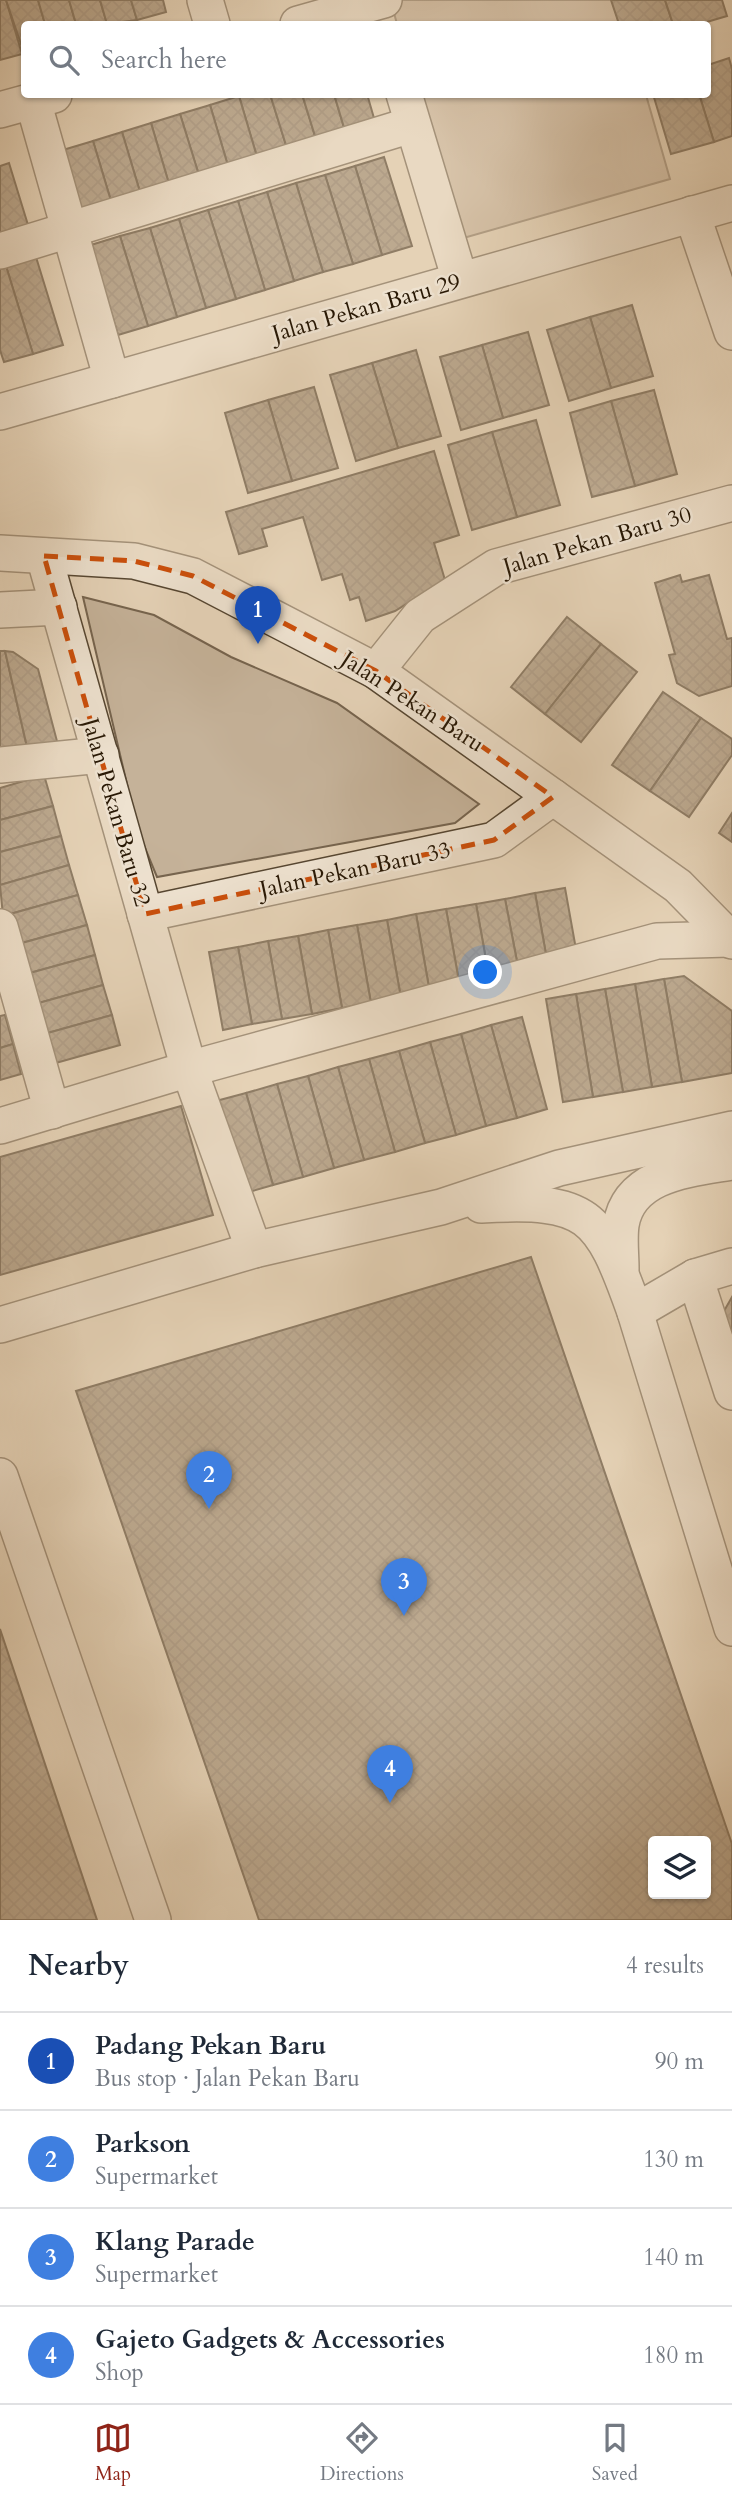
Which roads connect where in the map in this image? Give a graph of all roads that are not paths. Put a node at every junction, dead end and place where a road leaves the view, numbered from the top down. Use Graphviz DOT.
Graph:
graph roads {
  1 [pos="205,0"];
  2 [pos="383,0"];
  3 [pos="211,21"];
  4 [pos="309,21"];
  5 [pos="387,21"];
  6 [pos="29,102"];
  7 [pos="408,110"];
  8 [pos="732,203"];
  9 [pos="692,214"];
  10 [pos="69,230"];
  11 [pos="0,251"];
  12 [pos="460,281"];
  13 [pos="732,332"];
  14 [pos="112,380"];
  15 [pos="0,412"];
  16 [pos="732,503"];
  17 [pos="0,553"];
  18 [pos="44,556"];
  19 [pos="59,607"];
  20 [pos="0,610"];
  21 [pos="376,671"];
  22 [pos="101,755"];
  23 [pos="0,765"];
  24 [pos="553,797"];
  25 [pos="145,914"];
  26 [pos="0,927"];
  27 [pos="731,929"];
  28 [pos="189,1069"];
  29 [pos="52,1111"];
  30 [pos="0,1126"];
  31 [pos="732,1129"];
  32 [pos="732,1162"];
  33 [pos="441,1207"];
  34 [pos="254,1250"];
  35 [pos="732,1266"];
  36 [pos="621,1272"];
  37 [pos="695,1277"];
  38 [pos="635,1312"];
  39 [pos="0,1325"];
  40 [pos="732,1392"];
  41 [pos="0,1476"];
  42 [pos="732,1628"];
  43 [pos="153,1920"];
  1 -- 3 [label="street"];
  2 -- 4 [label="street"];
  2 -- 5 [label="street"];
  6 -- 10 [label="street"];
  7 -- 10 [label="street"];
  7 -- 12 [label="street"];
  8 -- 9 [label="street, Jalan Pekan Baru 29"];
  9 -- 12 [label="street, Jalan Pekan Baru 29"];
  9 -- 13 [label="street"];
  10 -- 11 [label="street"];
  10 -- 14 [label="street"];
  12 -- 14 [label="street, Jalan Pekan Baru 29"];
  14 -- 15 [label="street, Jalan Pekan Baru 29"];
  16 -- 21 [label="street, Jalan Pekan Baru 30"];
  17 -- 18 [label="street, Jalan Pekan Baru"];
  18 -- 19 [label="street, Jalan Pekan Baru 32"];
  18 -- 21 [label="street, Jalan Pekan Baru"];
  19 -- 20 [label="street"];
  19 -- 22 [label="street, Jalan Pekan Baru 32"];
  21 -- 24 [label="street, Jalan Pekan Baru"];
  22 -- 23 [label="street"];
  22 -- 25 [label="street, Jalan Pekan Baru 32"];
  24 -- 25 [label="street, Jalan Pekan Baru 33"];
  24 -- 27 [label="street, Jalan Pekan Baru"];
  25 -- 28 [label="street, Jalan Pekan Baru 32"];
  26 -- 29 [label="street"];
  27 -- 28 [label="street"];
  28 -- 29 [label="street"];
  28 -- 34 [label="street, Jalan Pekan Baru 32"];
  29 -- 30 [label="street"];
  31 -- 33 [label="street"];
  32 -- 36 [label="street"];
  33 -- 34 [label="street"];
  33 -- 36 [label="street"];
  34 -- 39 [label="street"];
  35 -- 37 [label="street"];
  36 -- 38 [label="street"];
  37 -- 38 [label="street"];
  37 -- 40 [label="street"];
  38 -- 42 [label="street"];
  41 -- 43 [label="street"];
}
